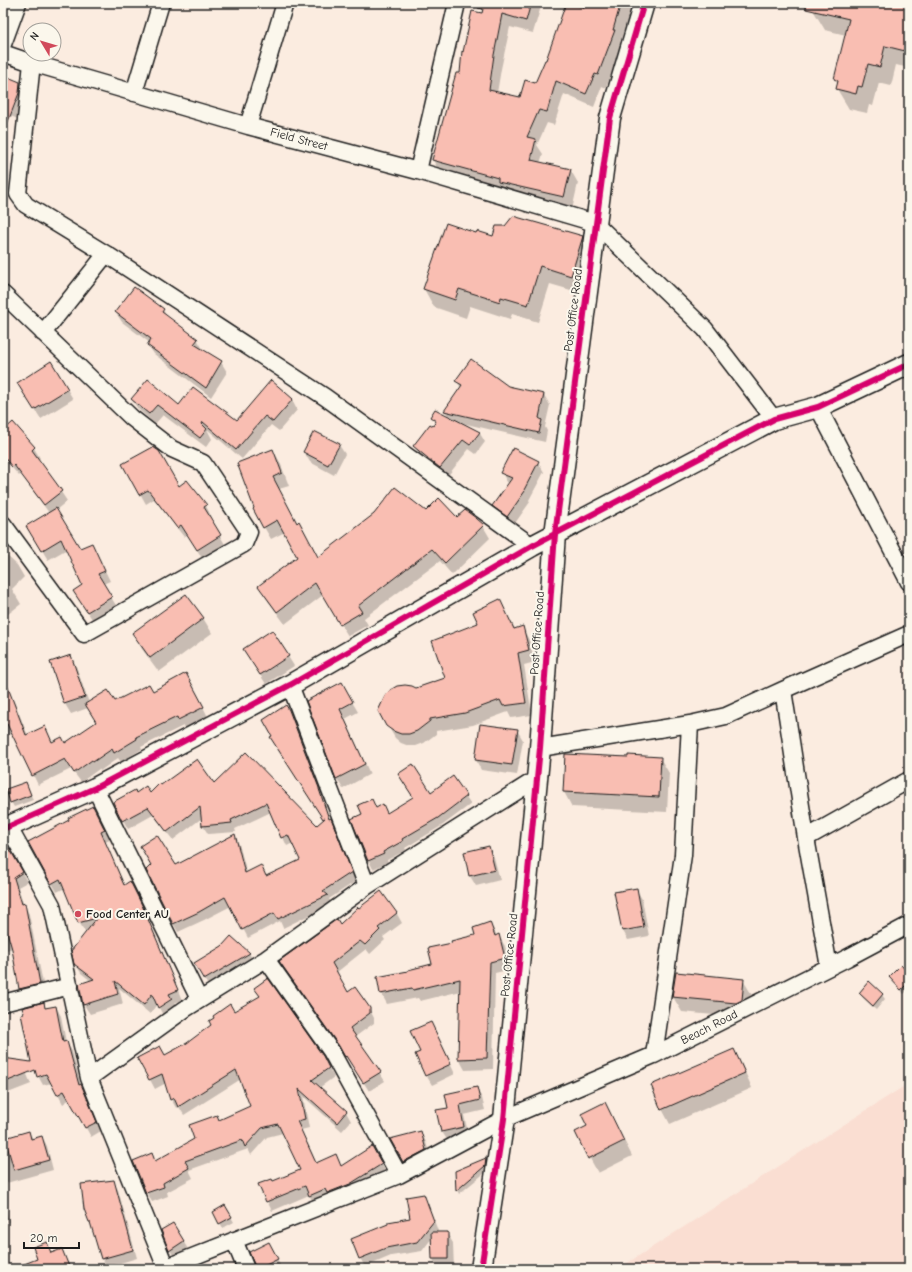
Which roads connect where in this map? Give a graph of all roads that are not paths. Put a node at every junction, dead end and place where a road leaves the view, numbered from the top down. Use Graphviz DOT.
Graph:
graph roads {
  1 [pos="18,3"];
  2 [pos="161,3"];
  3 [pos="285,3"];
  4 [pos="457,3"];
  5 [pos="644,3"];
  6 [pos="3,44"];
  7 [pos="3,53"];
  8 [pos="32,63"];
  9 [pos="134,92"];
  10 [pos="248,126"];
  11 [pos="418,171"];
  12 [pos="595,223"];
  13 [pos="106,254"];
  14 [pos="3,294"];
  15 [pos="43,333"];
  16 [pos="909,364"];
  17 [pos="818,407"];
  18 [pos="774,419"];
  19 [pos="3,524"];
  20 [pos="555,534"];
  21 [pos="532,546"];
  22 [pos="909,582"];
  23 [pos="909,634"];
  24 [pos="290,685"];
  25 [pos="783,690"];
  26 [pos="690,724"];
  27 [pos="540,748"];
  28 [pos="538,778"];
  29 [pos="909,780"];
  30 [pos="95,788"];
  31 [pos="6,828"];
  32 [pos="806,838"];
  33 [pos="367,886"];
  34 [pos="909,926"];
  35 [pos="266,959"];
  36 [pos="829,967"];
  37 [pos="70,986"];
  38 [pos="199,999"];
  39 [pos="3,1003"];
  40 [pos="654,1055"];
  41 [pos="89,1078"];
  42 [pos="504,1119"];
  43 [pos="399,1175"];
  44 [pos="234,1240"];
  45 [pos="164,1268"];
  46 [pos="246,1269"];
  47 [pos="481,1269"];
  1 -- 6 [label="street"];
  2 -- 9 [label="street"];
  3 -- 10 [label="street"];
  4 -- 11 [label="street"];
  5 -- 12 [label="street, Post Office Road"];
  7 -- 8 [label="street, Field Street"];
  8 -- 9 [label="street, Field Street"];
  8 -- 13 [label="street"];
  9 -- 10 [label="street, Field Street"];
  10 -- 11 [label="street, Field Street"];
  11 -- 12 [label="street, Field Street"];
  12 -- 18 [label="street"];
  12 -- 20 [label="street, Post Office Road"];
  13 -- 15 [label="street"];
  13 -- 21 [label="street"];
  14 -- 15 [label="street"];
  15 -- 19 [label="street"];
  16 -- 17 [label="street"];
  17 -- 18 [label="street"];
  17 -- 22 [label="street"];
  18 -- 20 [label="street"];
  20 -- 21 [label="street"];
  20 -- 27 [label="street, Post Office Road"];
  21 -- 24 [label="street"];
  23 -- 25 [label="street"];
  24 -- 30 [label="street"];
  24 -- 33 [label="street"];
  25 -- 26 [label="street"];
  25 -- 32 [label="street"];
  26 -- 27 [label="street"];
  26 -- 40 [label="street"];
  27 -- 28 [label="street, Post Office Road"];
  28 -- 33 [label="street"];
  28 -- 42 [label="street, Post Office Road"];
  29 -- 32 [label="street"];
  30 -- 31 [label="street"];
  30 -- 38 [label="street"];
  31 -- 37 [label="street"];
  32 -- 36 [label="street"];
  33 -- 35 [label="street"];
  34 -- 36 [label="street, Beach Road"];
  35 -- 38 [label="street"];
  35 -- 43 [label="street"];
  36 -- 40 [label="street, Beach Road"];
  37 -- 39 [label="street"];
  37 -- 41 [label="street"];
  38 -- 41 [label="street"];
  40 -- 42 [label="street, Beach Road"];
  41 -- 45 [label="street"];
  42 -- 43 [label="street, Beach Road"];
  42 -- 47 [label="street, Post Office Road"];
  43 -- 44 [label="street, Beach Road"];
  44 -- 45 [label="street, Beach Road"];
  44 -- 46 [label="street"];
}
